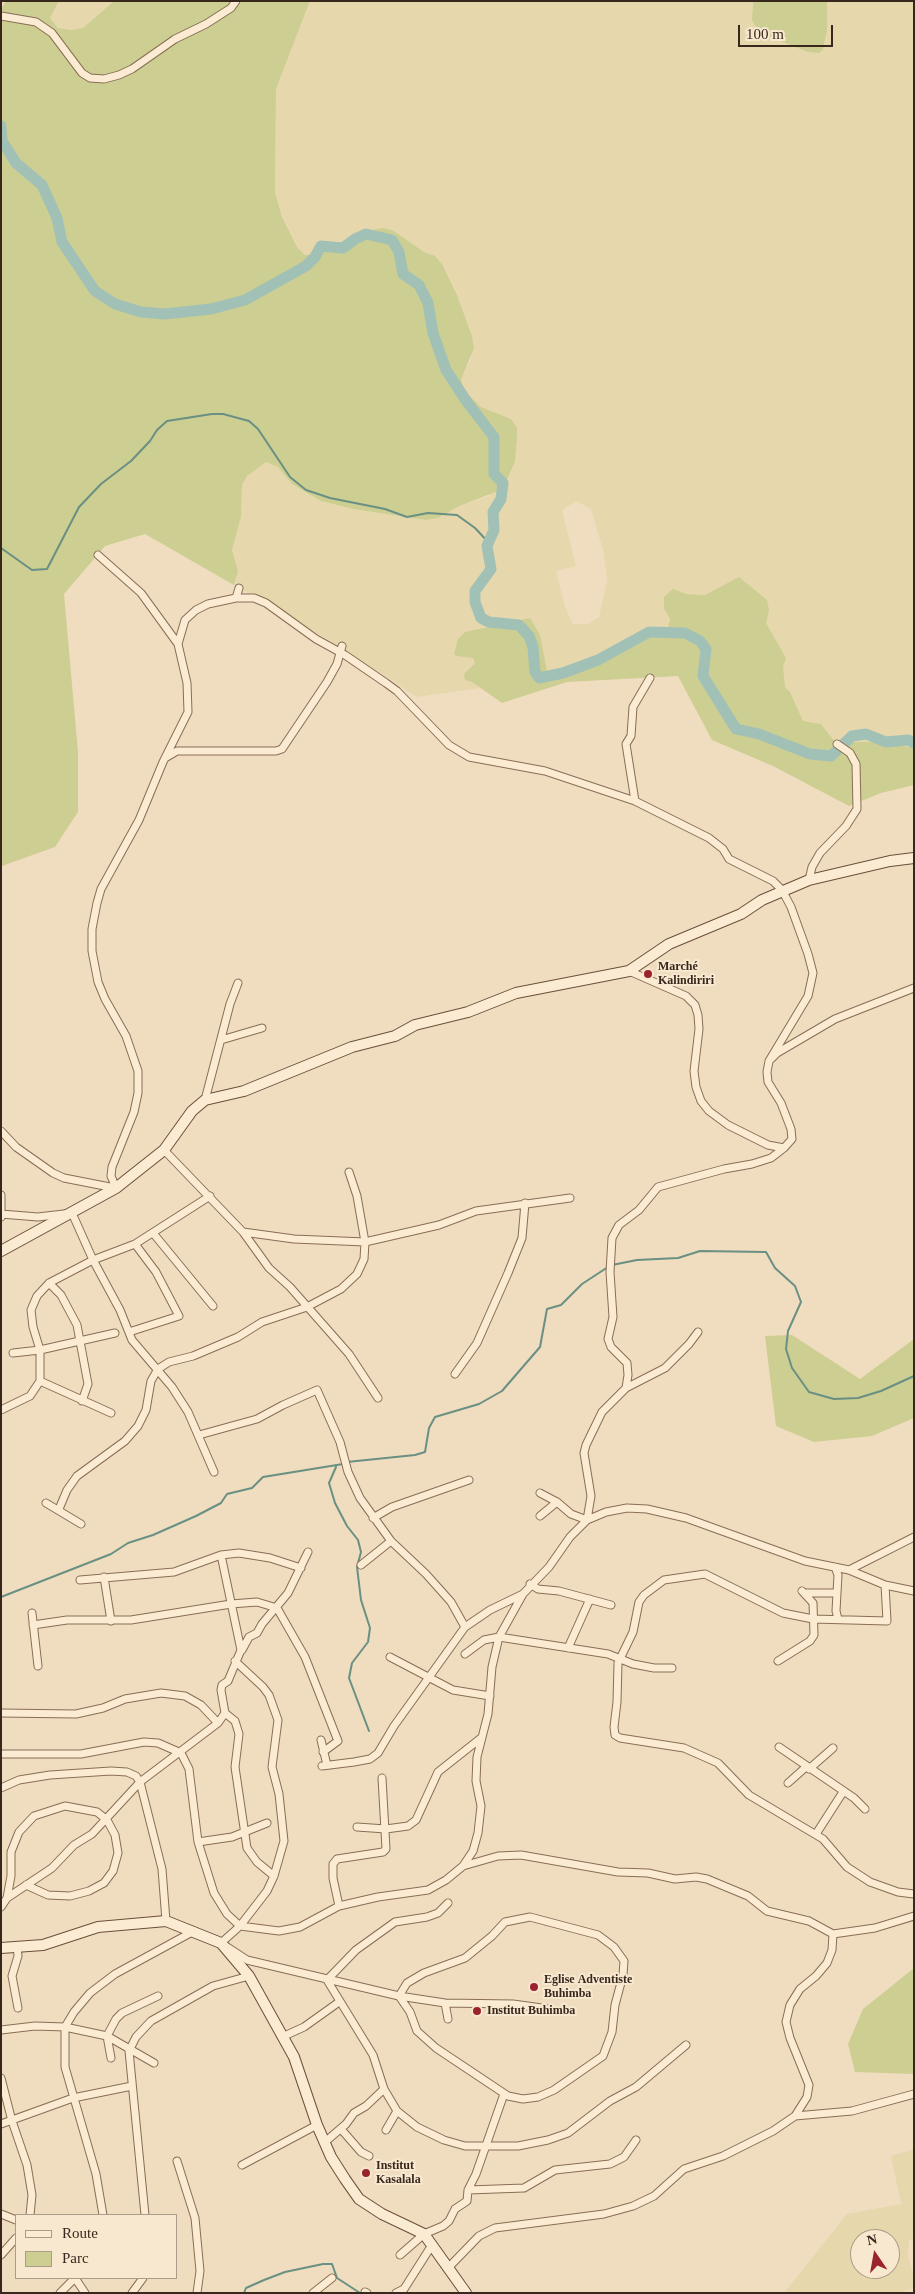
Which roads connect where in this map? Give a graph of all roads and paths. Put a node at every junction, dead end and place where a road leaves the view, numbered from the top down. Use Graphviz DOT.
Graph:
graph roads {
  1 [pos="236,1"];
  2 [pos="1,16"];
  3 [pos="98,555"];
  4 [pos="239,588"];
  5 [pos="236,598"];
  6 [pos="178,644"];
  7 [pos="341,649"];
  8 [pos="650,678"];
  9 [pos="396,683"];
  10 [pos="397,691"];
  11 [pos="837,744"];
  12 [pos="165,758"];
  13 [pos="635,801"];
  14 [pos="914,858"];
  15 [pos="809,880"];
  16 [pos="782,890"];
  17 [pos="629,971"];
  18 [pos="238,983"];
  19 [pos="914,988"];
  20 [pos="262,1028"];
  21 [pos="220,1040"];
  22 [pos="769,1061"];
  23 [pos="205,1100"];
  24 [pos="1,1131"];
  25 [pos="784,1148"];
  26 [pos="164,1150"];
  27 [pos="349,1172"];
  28 [pos="116,1188"];
  29 [pos="1,1195"];
  30 [pos="210,1196"];
  31 [pos="570,1198"];
  32 [pos="524,1203"];
  33 [pos="72,1213"];
  34 [pos="2,1215"];
  35 [pos="243,1232"];
  36 [pos="153,1233"];
  37 [pos="365,1242"];
  38 [pos="135,1244"];
  39 [pos="1,1251"];
  40 [pos="93,1260"];
  41 [pos="49,1283"];
  42 [pos="213,1306"];
  43 [pos="307,1307"];
  44 [pos="129,1332"];
  45 [pos="698,1332"];
  46 [pos="115,1333"];
  47 [pos="81,1342"];
  48 [pos="40,1350"];
  49 [pos="13,1353"];
  50 [pos="158,1369"];
  51 [pos="455,1374"];
  52 [pos="40,1381"];
  53 [pos="626,1388"];
  54 [pos="378,1398"];
  55 [pos="82,1401"];
  56 [pos="1,1410"];
  57 [pos="111,1413"];
  58 [pos="199,1435"];
  59 [pos="214,1472"];
  60 [pos="469,1480"];
  61 [pos="540,1493"];
  62 [pos="557,1502"];
  63 [pos="46,1503"];
  64 [pos="59,1509"];
  65 [pos="540,1516"];
  66 [pos="373,1518"];
  67 [pos="587,1520"];
  68 [pos="82,1524"];
  69 [pos="914,1537"];
  70 [pos="391,1541"];
  71 [pos="308,1552"];
  72 [pos="221,1555"];
  73 [pos="361,1565"];
  74 [pos="835,1567"];
  75 [pos="301,1568"];
  76 [pos="848,1570"];
  77 [pos="104,1577"];
  78 [pos="80,1580"];
  79 [pos="530,1584"];
  80 [pos="885,1585"];
  81 [pos="914,1591"];
  82 [pos="837,1593"];
  83 [pos="523,1594"];
  84 [pos="590,1598"];
  85 [pos="230,1604"];
  86 [pos="611,1605"];
  87 [pos="276,1608"];
  88 [pos="32,1612"];
  89 [pos="813,1618"];
  90 [pos="838,1619"];
  91 [pos="111,1621"];
  92 [pos="33,1625"];
  93 [pos="465,1627"];
  94 [pos="499,1637"];
  95 [pos="568,1648"];
  96 [pos="241,1650"];
  97 [pos="465,1654"];
  98 [pos="390,1657"];
  99 [pos="619,1659"];
  100 [pos="236,1661"];
  101 [pos="778,1661"];
  102 [pos="38,1666"];
  103 [pos="672,1668"];
  104 [pos="429,1679"];
  105 [pos="490,1696"];
  106 [pos="1,1713"];
  107 [pos="225,1713"];
  108 [pos="218,1723"];
  109 [pos="482,1738"];
  110 [pos="321,1740"];
  111 [pos="779,1747"];
  112 [pos="833,1748"];
  113 [pos="181,1752"];
  114 [pos="322,1752"];
  115 [pos="1,1754"];
  116 [pos="808,1768"];
  117 [pos="382,1778"];
  118 [pos="140,1782"];
  119 [pos="788,1783"];
  120 [pos="1,1788"];
  121 [pos="844,1792"];
  122 [pos="865,1809"];
  123 [pos="107,1820"];
  124 [pos="267,1822"];
  125 [pos="358,1826"];
  126 [pos="386,1829"];
  127 [pos="244,1832"];
  128 [pos="816,1834"];
  129 [pos="198,1842"];
  130 [pos="463,1866"];
  131 [pos="274,1876"];
  132 [pos="26,1885"];
  133 [pos="914,1894"];
  134 [pos="7,1898"];
  135 [pos="448,1903"];
  136 [pos="339,1906"];
  137 [pos="1,1907"];
  138 [pos="914,1916"];
  139 [pos="166,1921"];
  140 [pos="240,1926"];
  141 [pos="194,1931"];
  142 [pos="833,1934"];
  143 [pos="221,1943"];
  144 [pos="17,1946"];
  145 [pos="1,1948"];
  146 [pos="249,1976"];
  147 [pos="327,1980"];
  148 [pos="158,1996"];
  149 [pos="399,1996"];
  150 [pos="339,2002"];
  151 [pos="445,2003"];
  152 [pos="18,2008"];
  153 [pos="549,2010"];
  154 [pos="448,2019"];
  155 [pos="65,2027"];
  156 [pos="1,2030"];
  157 [pos="107,2036"];
  158 [pos="282,2037"];
  159 [pos="686,2045"];
  160 [pos="129,2051"];
  161 [pos="111,2058"];
  162 [pos="154,2063"];
  163 [pos="1,2078"];
  164 [pos="132,2086"];
  165 [pos="384,2089"];
  166 [pos="504,2094"];
  167 [pos="914,2094"];
  168 [pos="73,2098"];
  169 [pos="397,2111"];
  170 [pos="795,2116"];
  171 [pos="12,2121"];
  172 [pos="1,2124"];
  173 [pos="317,2125"];
  174 [pos="341,2129"];
  175 [pos="386,2130"];
  176 [pos="636,2140"];
  177 [pos="325,2142"];
  178 [pos="485,2147"];
  179 [pos="368,2156"];
  180 [pos="177,2161"];
  181 [pos="242,2165"];
  182 [pos="468,2190"];
  183 [pos="1,2214"];
  184 [pos="30,2214"];
  185 [pos="103,2214"];
  186 [pos="145,2214"];
  187 [pos="15,2220"];
  188 [pos="424,2234"];
  189 [pos="15,2239"];
  190 [pos="432,2244"];
  191 [pos="1,2255"];
  192 [pos="400,2255"];
  193 [pos="449,2267"];
  194 [pos="332,2278"];
  195 [pos="74,2279"];
  196 [pos="76,2279"];
  197 [pos="142,2279"];
  198 [pos="60,2293"];
  199 [pos="85,2293"];
  200 [pos="132,2293"];
  201 [pos="197,2293"];
  202 [pos="313,2293"];
  203 [pos="396,2293"];
  204 [pos="466,2293"];
  1 -- 2 [label="street"];
  3 -- 6 [label="street"];
  4 -- 5 [label="street"];
  5 -- 6 [label="street"];
  5 -- 7 [label="street"];
  6 -- 12 [label="street"];
  7 -- 10 [label="street"];
  7 -- 12 [label="street"];
  8 -- 13 [label="street"];
  9 -- 10 [label="street"];
  10 -- 13 [label="street"];
  11 -- 15 [label="street"];
  12 -- 28 [label="street"];
  13 -- 16 [label="street"];
  14 -- 15 [label="street"];
  15 -- 16 [label="street"];
  16 -- 17 [label="street"];
  16 -- 22 [label="street"];
  17 -- 23 [label="street"];
  17 -- 25 [label="street"];
  18 -- 21 [label="street"];
  19 -- 22 [label="street"];
  20 -- 21 [label="street"];
  21 -- 23 [label="street"];
  22 -- 25 [label="street"];
  23 -- 26 [label="street"];
  24 -- 28 [label="street"];
  25 -- 53 [label="street"];
  26 -- 28 [label="street"];
  26 -- 30 [label="street"];
  27 -- 37 [label="street"];
  28 -- 33 [label="street"];
  29 -- 34 [label="street"];
  30 -- 35 [label="street"];
  30 -- 36 [label="street"];
  31 -- 32 [label="street"];
  32 -- 37 [label="street"];
  32 -- 51 [label="street"];
  33 -- 34 [label="street"];
  33 -- 39 [label="street"];
  33 -- 40 [label="street"];
  35 -- 37 [label="street"];
  35 -- 43 [label="street"];
  36 -- 38 [label="street"];
  36 -- 42 [label="street"];
  37 -- 43 [label="street"];
  38 -- 40 [label="street"];
  38 -- 44 [label="street"];
  40 -- 41 [label="street"];
  40 -- 44 [label="street"];
  41 -- 47 [label="street"];
  41 -- 48 [label="street"];
  43 -- 50 [label="street"];
  43 -- 54 [label="street"];
  44 -- 50 [label="street"];
  45 -- 53 [label="street"];
  46 -- 47 [label="street"];
  47 -- 48 [label="street"];
  47 -- 55 [label="street"];
  48 -- 49 [label="street"];
  48 -- 52 [label="street"];
  50 -- 58 [label="street"];
  50 -- 64 [label="street"];
  52 -- 55 [label="street"];
  52 -- 56 [label="street"];
  53 -- 67 [label="street"];
  55 -- 57 [label="street"];
  58 -- 59 [label="street"];
  58 -- 66 [label="street"];
  60 -- 66 [label="street"];
  61 -- 62 [label="street"];
  62 -- 65 [label="street"];
  62 -- 67 [label="street"];
  63 -- 64 [label="street"];
  64 -- 68 [label="street"];
  66 -- 70 [label="street"];
  67 -- 74 [label="street"];
  67 -- 79 [label="street"];
  69 -- 76 [label="street"];
  70 -- 73 [label="street"];
  70 -- 93 [label="street"];
  71 -- 75 [label="street"];
  72 -- 75 [label="street"];
  72 -- 77 [label="street"];
  72 -- 85 [label="street"];
  74 -- 76 [label="street"];
  74 -- 82 [label="street"];
  75 -- 87 [label="street"];
  76 -- 80 [label="street"];
  77 -- 78 [label="street"];
  77 -- 91 [label="street"];
  79 -- 83 [label="street"];
  79 -- 84 [label="street"];
  80 -- 81 [label="street"];
  80 -- 90 [label="street"];
  82 -- 89 [label="street"];
  82 -- 90 [label="street"];
  83 -- 93 [label="street"];
  83 -- 94 [label="street"];
  84 -- 86 [label="street"];
  84 -- 95 [label="street"];
  85 -- 87 [label="street"];
  85 -- 91 [label="street"];
  85 -- 96 [label="street"];
  87 -- 96 [label="street"];
  87 -- 114 [label="street"];
  88 -- 92 [label="street"];
  89 -- 90 [label="street"];
  89 -- 99 [label="street"];
  89 -- 101 [label="street"];
  91 -- 92 [label="street"];
  92 -- 102 [label="street"];
  93 -- 104 [label="street"];
  94 -- 95 [label="street"];
  94 -- 97 [label="street"];
  94 -- 105 [label="street"];
  95 -- 99 [label="street"];
  96 -- 100 [label="street"];
  98 -- 104 [label="street"];
  99 -- 103 [label="street"];
  99 -- 128 [label="street"];
  100 -- 107 [label="street"];
  100 -- 131 [label="street"];
  104 -- 105 [label="street"];
  104 -- 114 [label="street"];
  105 -- 109 [label="street"];
  106 -- 108 [label="street"];
  107 -- 108 [label="street"];
  107 -- 127 [label="street"];
  108 -- 113 [label="street"];
  109 -- 126 [label="street"];
  109 -- 130 [label="street"];
  110 -- 114 [label="street"];
  111 -- 116 [label="street"];
  112 -- 116 [label="street"];
  113 -- 115 [label="street"];
  113 -- 118 [label="street"];
  113 -- 129 [label="street"];
  116 -- 119 [label="street"];
  116 -- 121 [label="street"];
  117 -- 126 [label="street"];
  118 -- 120 [label="street"];
  118 -- 123 [label="street"];
  118 -- 139 [label="street"];
  121 -- 122 [label="street"];
  121 -- 128 [label="street"];
  123 -- 132 [label="street"];
  123 -- 132 [label="street"];
  123 -- 134 [label="street"];
  124 -- 127 [label="street"];
  125 -- 126 [label="street"];
  126 -- 136 [label="street"];
  127 -- 129 [label="street"];
  127 -- 131 [label="street"];
  128 -- 133 [label="street"];
  129 -- 140 [label="street"];
  130 -- 136 [label="street"];
  130 -- 142 [label="street"];
  131 -- 140 [label="street"];
  132 -- 134 [label="street"];
  134 -- 137 [label="street"];
  135 -- 147 [label="street"];
  136 -- 140 [label="street"];
  138 -- 142 [label="street"];
  139 -- 141 [label="street"];
  139 -- 144 [label="street"];
  140 -- 143 [label="street"];
  141 -- 143 [label="street"];
  141 -- 155 [label="street"];
  142 -- 170 [label="street"];
  143 -- 146 [label="street"];
  143 -- 147 [label="street"];
  144 -- 145 [label="street"];
  144 -- 152 [label="street"];
  146 -- 158 [label="street"];
  146 -- 160 [label="street"];
  147 -- 149 [label="street"];
  147 -- 150 [label="street"];
  148 -- 157 [label="street"];
  149 -- 151 [label="street"];
  149 -- 166 [label="street"];
  149 -- 166 [label="street"];
  150 -- 158 [label="street"];
  150 -- 165 [label="street"];
  151 -- 153 [label="street"];
  151 -- 154 [label="street"];
  155 -- 156 [label="street"];
  155 -- 157 [label="street"];
  155 -- 168 [label="street"];
  157 -- 160 [label="street"];
  157 -- 161 [label="street"];
  158 -- 173 [label="street"];
  159 -- 178 [label="street"];
  160 -- 162 [label="street"];
  160 -- 164 [label="street"];
  163 -- 171 [label="street"];
  164 -- 168 [label="street"];
  164 -- 186 [label="street"];
  165 -- 169 [label="street"];
  165 -- 174 [label="street"];
  166 -- 178 [label="street"];
  167 -- 170 [label="street"];
  168 -- 171 [label="street"];
  168 -- 185 [label="street"];
  169 -- 175 [label="street"];
  169 -- 178 [label="street"];
  170 -- 193 [label="street"];
  171 -- 172 [label="street"];
  171 -- 184 [label="street"];
  173 -- 177 [label="street"];
  173 -- 181 [label="street"];
  174 -- 177 [label="street"];
  174 -- 179 [label="street"];
  176 -- 182 [label="street"];
  177 -- 188 [label="street"];
  178 -- 182 [label="street"];
  180 -- 201 [label="street"];
  182 -- 188 [label="street"];
  183 -- 187 [label="street"];
  188 -- 190 [label="street"];
  188 -- 192 [label="street"];
  189 -- 191 [label="street"];
  190 -- 193 [label="street"];
  190 -- 203 [label="street"];
  193 -- 204 [label="street"];
  194 -- 202 [label="street"];
  195 -- 198 [label="street"];
  196 -- 199 [label="street"];
  197 -- 200 [label="street"];
}
